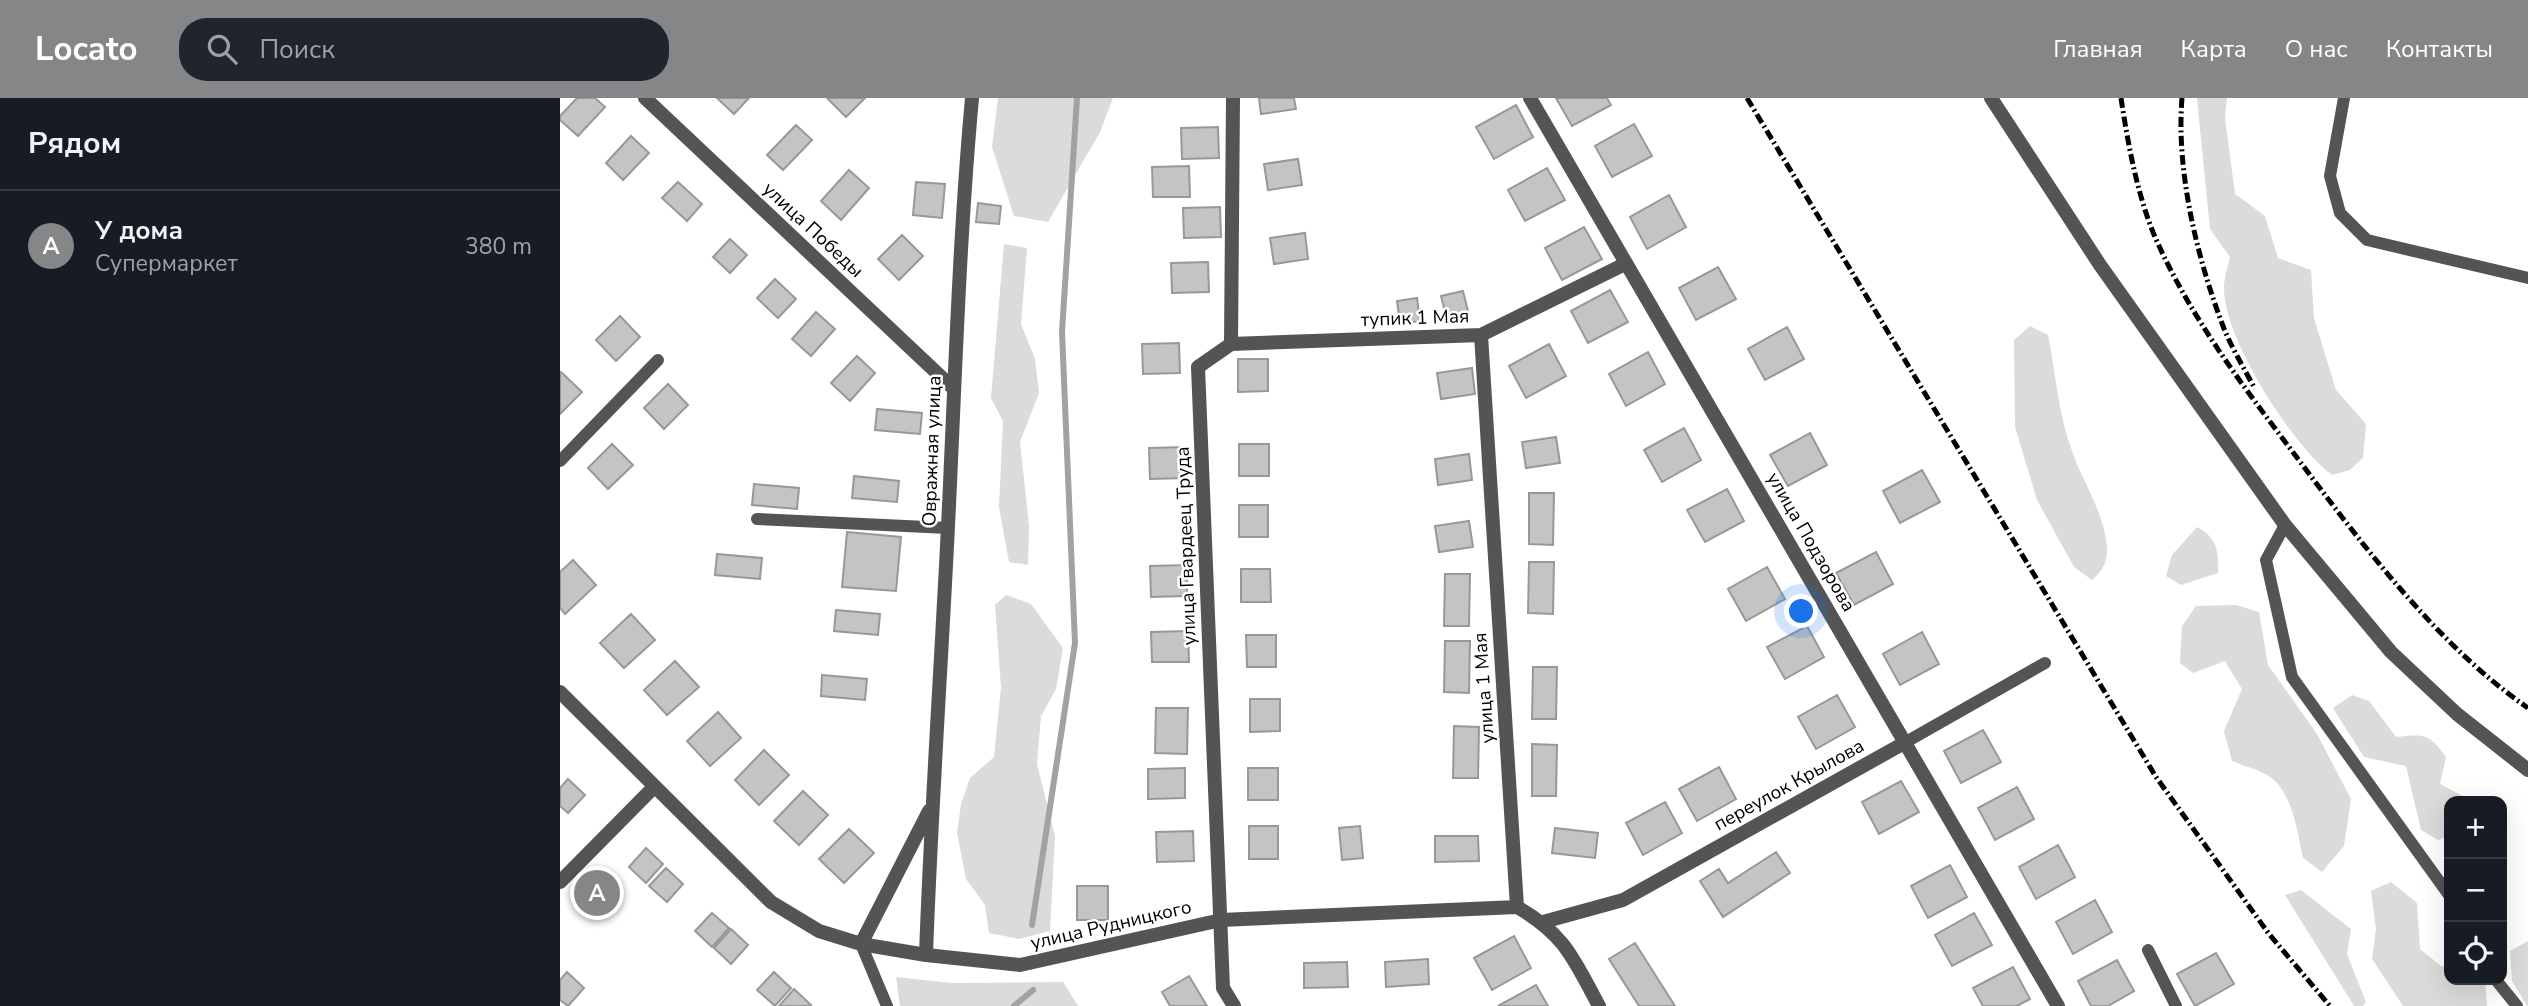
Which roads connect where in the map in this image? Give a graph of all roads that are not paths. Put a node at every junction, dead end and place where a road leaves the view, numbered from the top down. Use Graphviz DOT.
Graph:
graph roads {
  1 [pos="645,98"];
  2 [pos="972,98"];
  3 [pos="1233,98"];
  4 [pos="1530,98"];
  5 [pos="1991,98"];
  6 [pos="2344,98"];
  7 [pos="1625,264"];
  8 [pos="2528,278"];
  9 [pos="1481,335"];
  10 [pos="1231,344"];
  11 [pos="658,360"];
  12 [pos="954,389"];
  13 [pos="560,461"];
  14 [pos="757,519"];
  15 [pos="2285,525"];
  16 [pos="948,528"];
  17 [pos="2045,663"];
  18 [pos="560,692"];
  19 [pos="1906,742"];
  20 [pos="2528,770"];
  21 [pos="654,787"];
  22 [pos="931,807"];
  23 [pos="560,882"];
  24 [pos="2444,888"];
  25 [pos="1517,906"];
  26 [pos="1221,920"];
  27 [pos="1543,922"];
  28 [pos="861,944"];
  29 [pos="2148,950"];
  30 [pos="926,955"];
  31 [pos="2500,985"];
  32 [pos="887,1006"];
  33 [pos="1234,1006"];
  34 [pos="1599,1006"];
  35 [pos="2058,1006"];
  36 [pos="2176,1006"];
  37 [pos="2516,1006"];
  1 -- 12 [label="street, улица Победы"];
  2 -- 12 [label="street, Овражная улица"];
  3 -- 10 [label="street"];
  4 -- 7 [label="street, улица Подзорова"];
  5 -- 15 [label="street"];
  6 -- 8 [label="lane"];
  7 -- 9 [label="street, тупик 1 Мая"];
  7 -- 19 [label="street, улица Подзорова"];
  9 -- 10 [label="street, тупик 1 Мая"];
  9 -- 25 [label="street, улица 1 Мая"];
  10 -- 26 [label="street, улица Гвардеец Труда"];
  11 -- 13 [label="lane"];
  12 -- 16 [label="street, Овражная улица"];
  14 -- 16 [label="lane"];
  15 -- 20 [label="street"];
  15 -- 24 [label="lane"];
  16 -- 22 [label="street, Овражная улица"];
  17 -- 19 [label="lane, переулок Крылова"];
  18 -- 21 [label="street, улица Рудницкого"];
  19 -- 27 [label="street, переулок Крылова"];
  19 -- 35 [label="street, улица Подзорова"];
  21 -- 23 [label="street"];
  21 -- 28 [label="street, улица Рудницкого"];
  22 -- 28 [label="street, Овражная улица"];
  22 -- 30 [label="street, Овражная улица"];
  25 -- 26 [label="street, улица Рудницкого"];
  25 -- 27 [label="street"];
  26 -- 30 [label="street, улица Рудницкого"];
  26 -- 33 [label="street, улица Гвардеец Труда"];
  27 -- 34 [label="street"];
  28 -- 30 [label="street, улица Рудницкого"];
  28 -- 32 [label="lane"];
  29 -- 36 [label="lane"];
  31 -- 37 [label="lane"];
}
